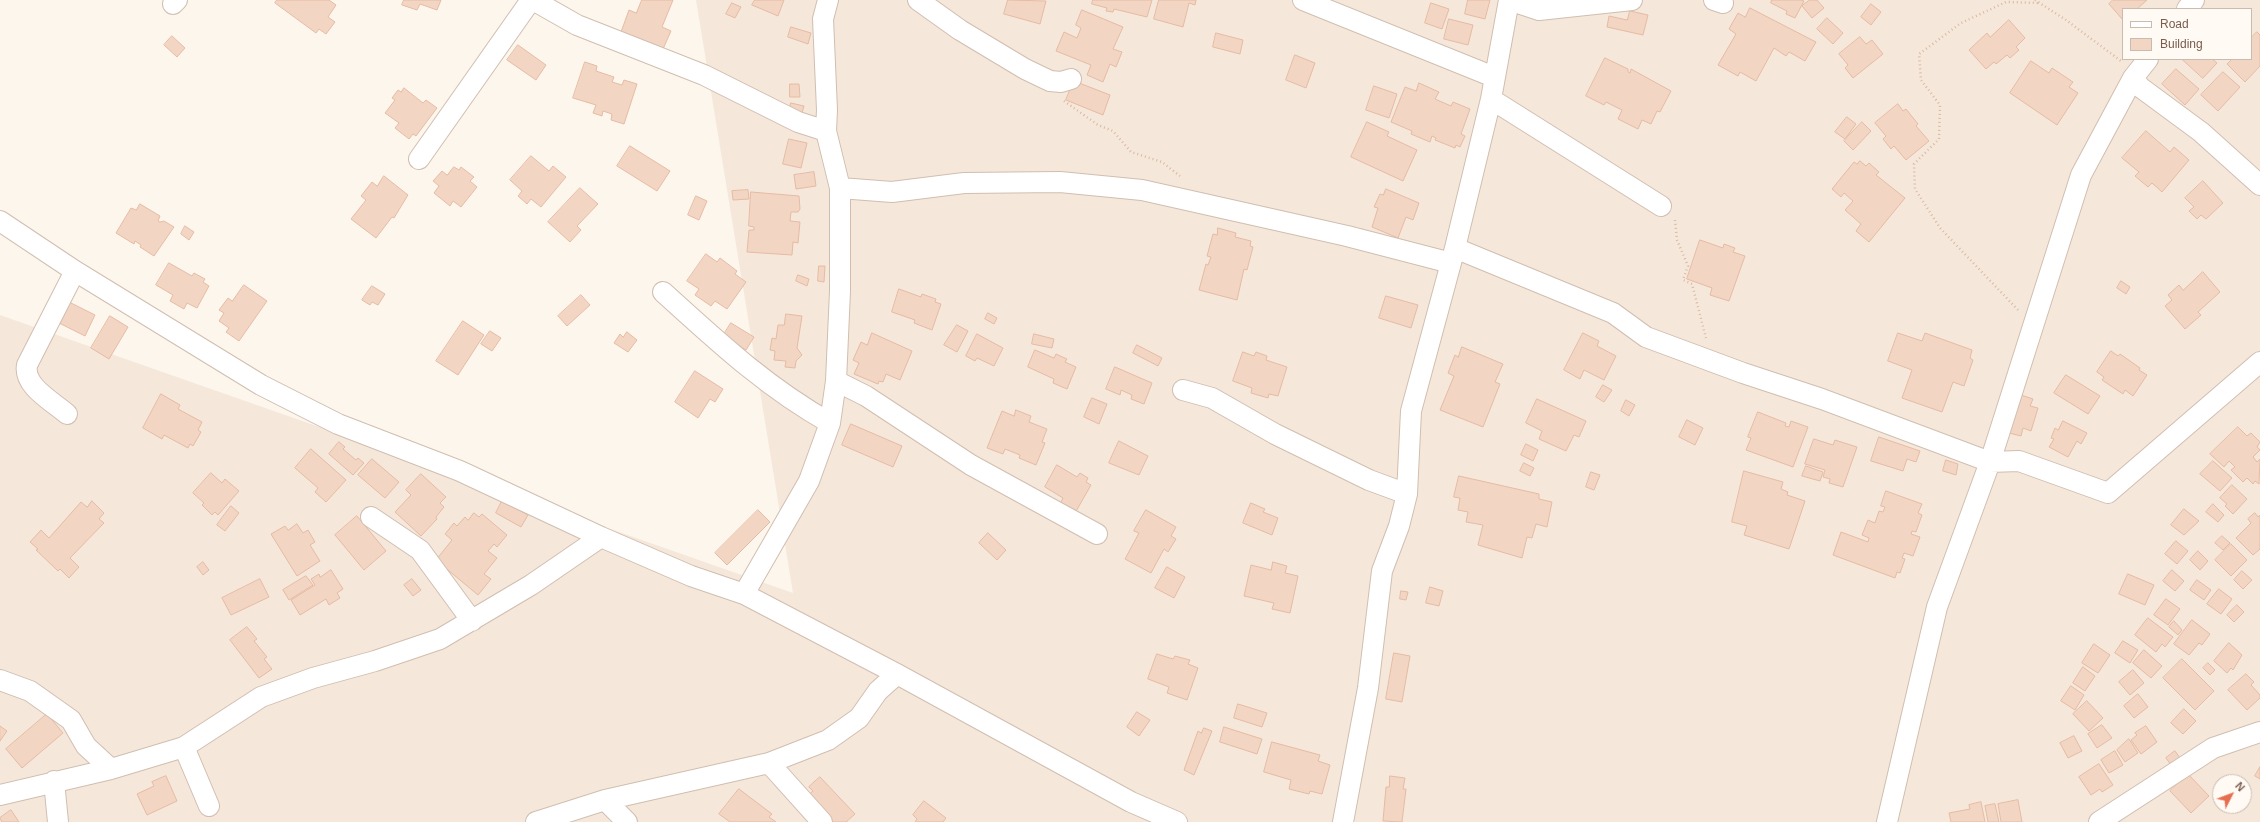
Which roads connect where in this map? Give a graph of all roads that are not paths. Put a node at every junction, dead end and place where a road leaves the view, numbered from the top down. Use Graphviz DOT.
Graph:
graph roads {
  1 [pos="532,0"];
  2 [pos="828,0"];
  3 [pos="918,0"];
  4 [pos="1303,0"];
  5 [pos="1509,0"];
  6 [pos="1632,0"];
  7 [pos="2194,0"];
  8 [pos="2188,8"];
  9 [pos="2147,60"];
  10 [pos="1494,77"];
  11 [pos="2133,78"];
  12 [pos="1071,79"];
  13 [pos="1491,99"];
  14 [pos="826,131"];
  15 [pos="419,159"];
  16 [pos="2260,185"];
  17 [pos="840,188"];
  18 [pos="1661,206"];
  19 [pos="0,221"];
  20 [pos="1453,256"];
  21 [pos="75,272"];
  22 [pos="663,292"];
  23 [pos="2260,362"];
  24 [pos="836,381"];
  25 [pos="1183,390"];
  26 [pos="67,414"];
  27 [pos="830,423"];
  28 [pos="1990,462"];
  29 [pos="1408,494"];
  30 [pos="371,517"];
  31 [pos="1097,534"];
  32 [pos="601,537"];
  33 [pos="744,594"];
  34 [pos="472,621"];
  35 [pos="897,674"];
  36 [pos="0,680"];
  37 [pos="2260,732"];
  38 [pos="184,747"];
  39 [pos="769,763"];
  40 [pos="111,769"];
  41 [pos="54,781"];
  42 [pos="0,795"];
  43 [pos="605,800"];
  44 [pos="209,806"];
  45 [pos="58,822"];
  46 [pos="536,822"];
  47 [pos="627,822"];
  48 [pos="822,822"];
  49 [pos="1177,822"];
  50 [pos="1343,822"];
  51 [pos="1887,822"];
  52 [pos="2099,822"];
  1 -- 14 [label="street"];
  1 -- 15 [label="street"];
  2 -- 14 [label="street"];
  3 -- 12 [label="street"];
  4 -- 10 [label="street"];
  5 -- 6 [label="street"];
  5 -- 10 [label="street"];
  7 -- 8 [label="street"];
  9 -- 11 [label="street"];
  10 -- 13 [label="street"];
  11 -- 16 [label="street"];
  11 -- 28 [label="street"];
  13 -- 18 [label="street"];
  13 -- 20 [label="street"];
  14 -- 17 [label="street"];
  17 -- 20 [label="street"];
  17 -- 24 [label="street"];
  19 -- 21 [label="street"];
  20 -- 28 [label="street"];
  20 -- 29 [label="street"];
  21 -- 26 [label="street"];
  21 -- 32 [label="street"];
  22 -- 27 [label="street"];
  23 -- 28 [label="street"];
  24 -- 27 [label="street"];
  24 -- 31 [label="street"];
  25 -- 29 [label="street"];
  27 -- 33 [label="street"];
  28 -- 51 [label="street"];
  29 -- 50 [label="street"];
  30 -- 34 [label="street"];
  32 -- 33 [label="street"];
  32 -- 34 [label="street"];
  33 -- 35 [label="street"];
  34 -- 38 [label="street"];
  35 -- 39 [label="street"];
  35 -- 49 [label="street"];
  36 -- 40 [label="street"];
  37 -- 52 [label="street"];
  38 -- 40 [label="street"];
  38 -- 44 [label="street"];
  39 -- 43 [label="street"];
  39 -- 48 [label="street"];
  40 -- 41 [label="street"];
  41 -- 42 [label="street"];
  41 -- 45 [label="street"];
  43 -- 46 [label="street"];
  43 -- 47 [label="street"];
}
